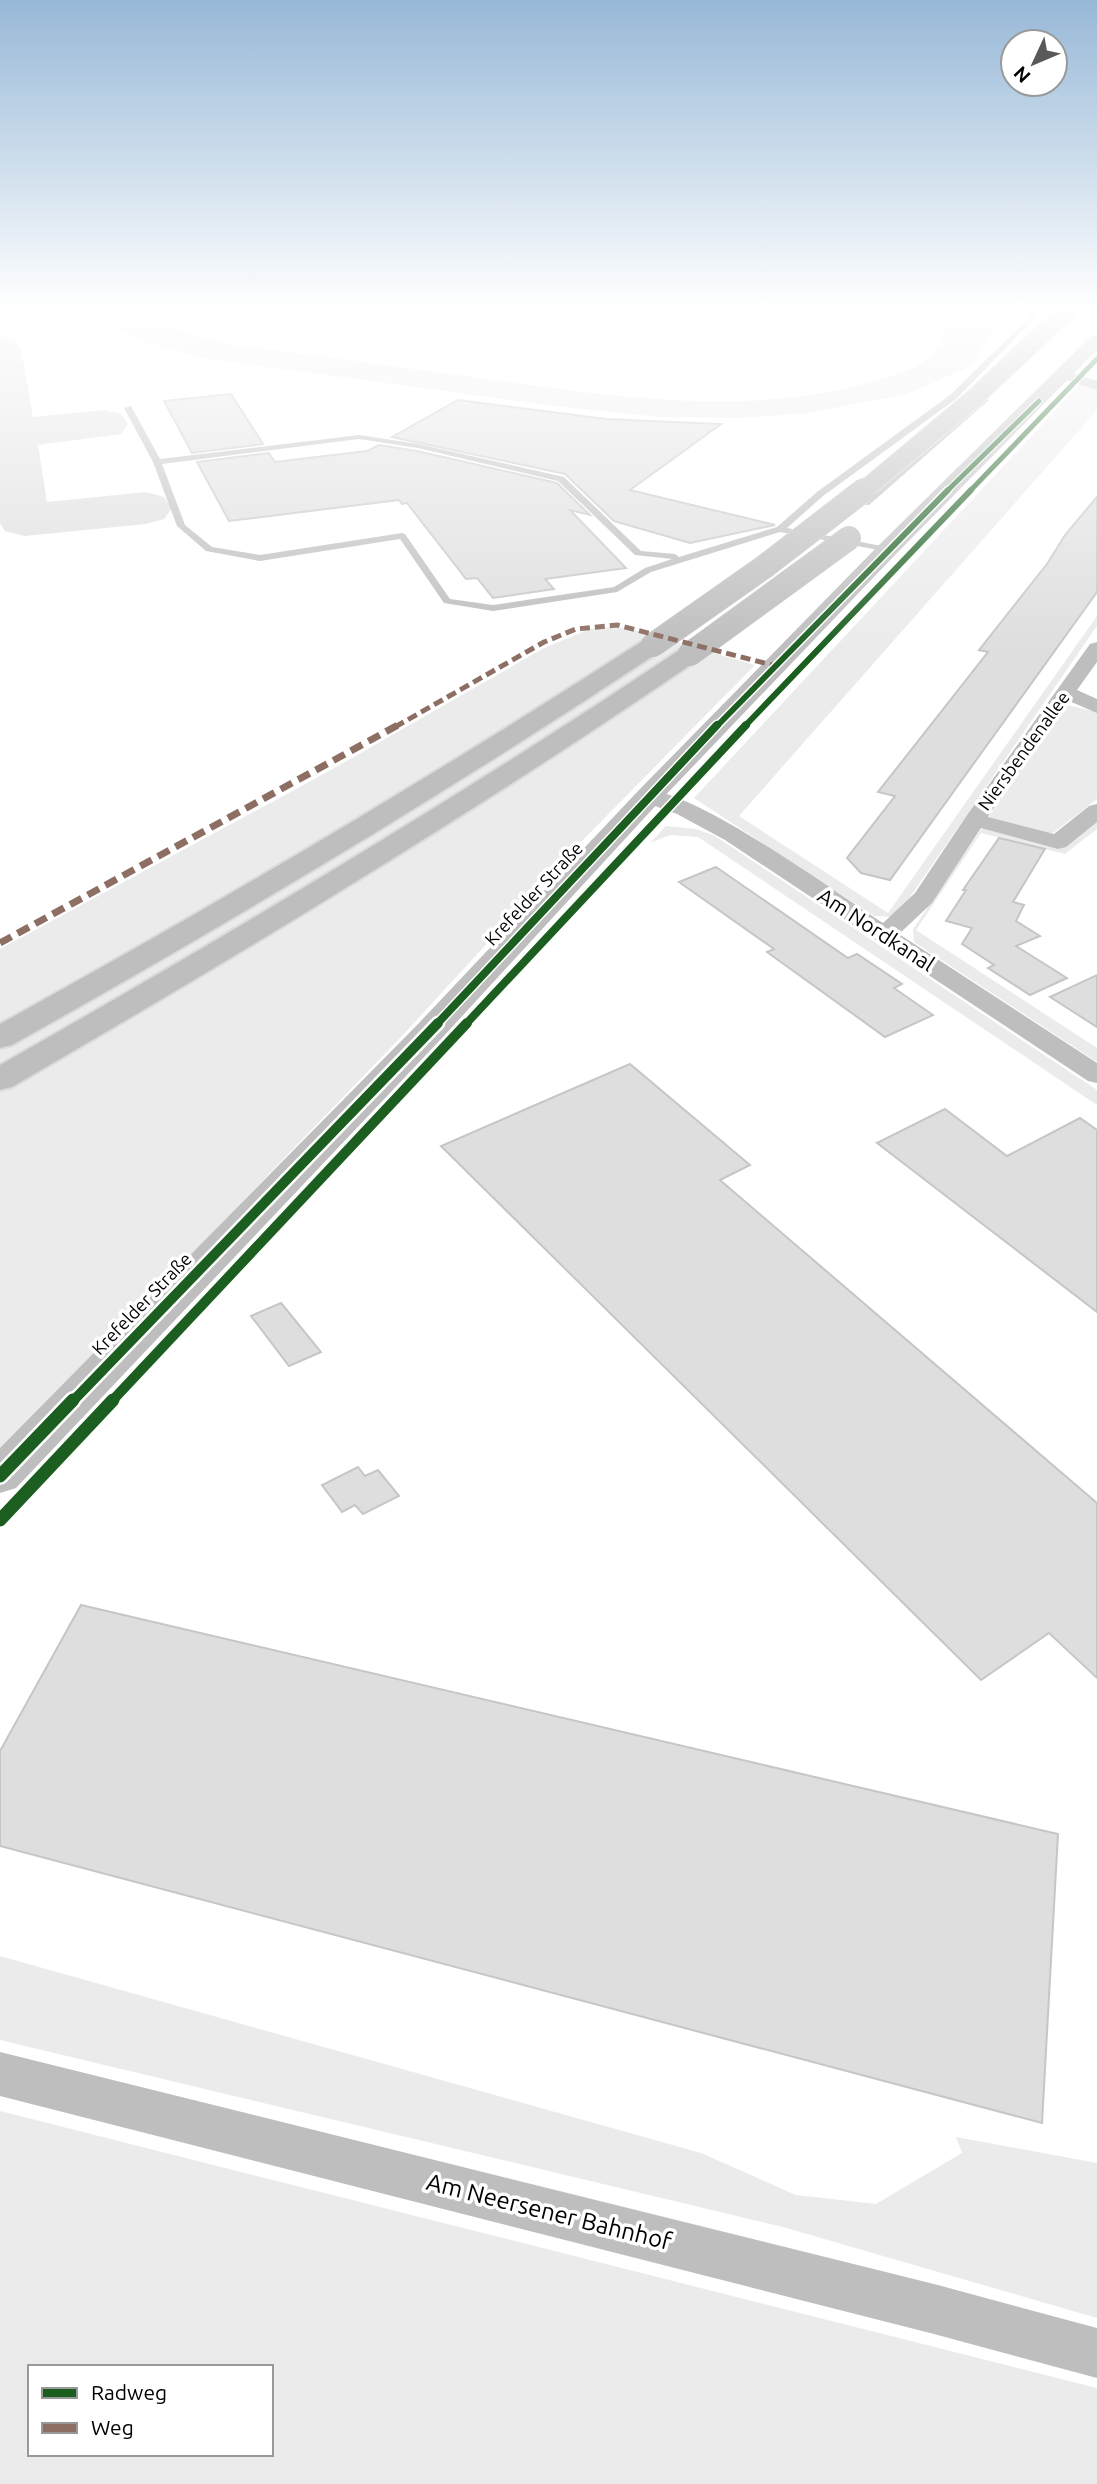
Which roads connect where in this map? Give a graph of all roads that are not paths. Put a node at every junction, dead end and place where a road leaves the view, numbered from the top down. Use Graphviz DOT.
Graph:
graph roads {
  1 [pos="135,422"];
  2 [pos="919,422"];
  3 [pos="947,422"];
  4 [pos="960,422"];
  5 [pos="987,422"];
  6 [pos="1017,422"];
  7 [pos="157,462"];
  8 [pos="820,494"];
  9 [pos="831,496"];
  10 [pos="843,499"];
  11 [pos="780,529"];
  12 [pos="887,550"];
  13 [pos="680,558"];
  14 [pos="1097,648"];
  15 [pos="1067,692"];
  16 [pos="1097,707"];
  17 [pos="649,796"];
  18 [pos="1097,811"];
  19 [pos="975,820"];
  20 [pos="884,935"];
  21 [pos="0,1038"];
  22 [pos="1097,1075"];
  23 [pos="0,1079"];
  24 [pos="0,1476"];
  25 [pos="0,2074"];
  26 [pos="1097,2353"];
  1 -- 7 [label="lane"];
  2 -- 8 [label="lane"];
  3 -- 21 [label="main road, bridge"];
  4 -- 10 [label="lane"];
  5 -- 23 [label="main road, bridge"];
  6 -- 12 [label="main road, Krefelder Straße"];
  7 -- 13 [label="lane"];
  7 -- 13 [label="lane"];
  8 -- 9 [label="lane"];
  8 -- 11 [label="lane"];
  11 -- 12 [label="lane"];
  11 -- 13 [label="lane"];
  12 -- 17 [label="main road, Krefelder Straße"];
  14 -- 15 [label="street, Niersbendenallee"];
  15 -- 16 [label="street"];
  15 -- 19 [label="street, Niersbendenallee"];
  17 -- 20 [label="street, Am Nordkanal"];
  17 -- 24 [label="main road, Krefelder Straße"];
  18 -- 19 [label="street, Niersbendenallee"];
  19 -- 20 [label="street, Niersbendenallee"];
  20 -- 22 [label="street, Am Nordkanal"];
  25 -- 26 [label="street, Am Neersener Bahnhof"];
}
